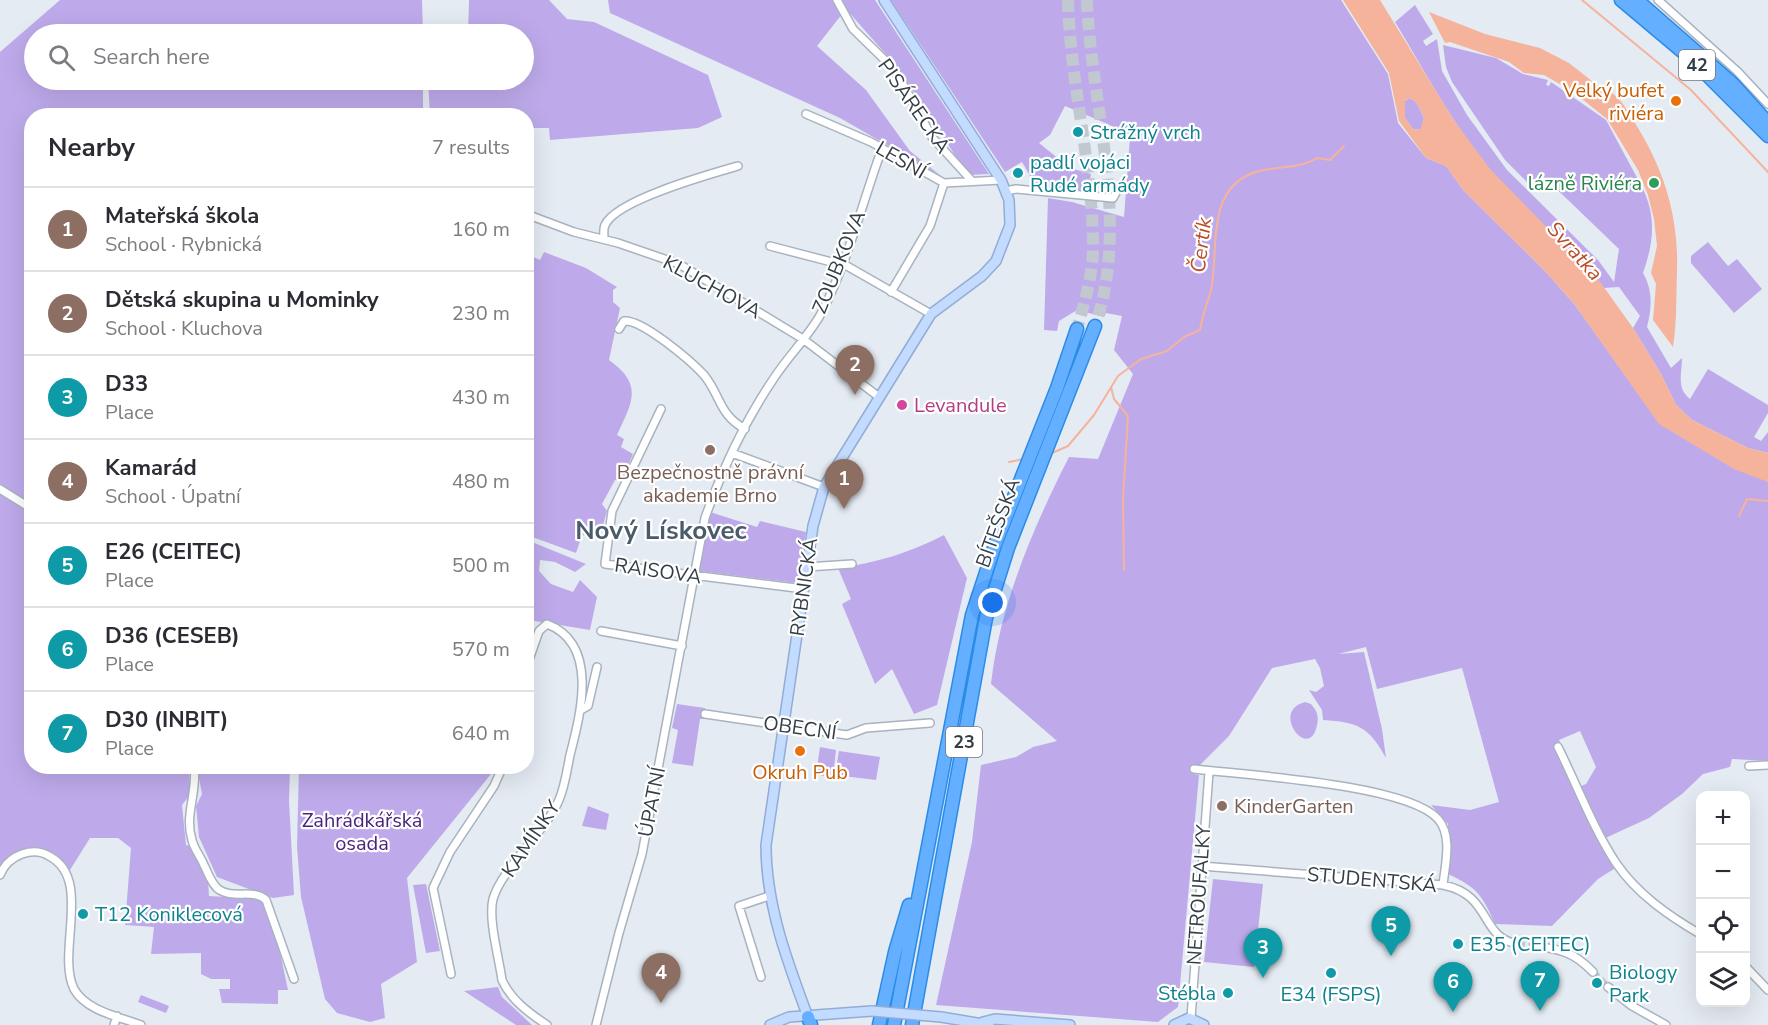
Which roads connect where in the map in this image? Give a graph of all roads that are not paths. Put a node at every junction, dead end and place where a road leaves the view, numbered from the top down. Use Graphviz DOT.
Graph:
graph roads {
  1 [pos="837,0"];
  2 [pos="884,0"];
  3 [pos="1621,0"];
  4 [pos="1637,0"];
  5 [pos="1658,0"];
  6 [pos="1768,104"];
  7 [pos="806,114"];
  8 [pos="1768,123"];
  9 [pos="1768,136"];
  10 [pos="885,152"];
  11 [pos="738,166"];
  12 [pos="1001,180"];
  13 [pos="972,182"];
  14 [pos="944,183"];
  15 [pos="1118,189"];
  16 [pos="1006,191"];
  17 [pos="534,217"];
  18 [pos="604,239"];
  19 [pos="770,246"];
  20 [pos="842,264"];
  21 [pos="891,292"];
  22 [pos="931,314"];
  23 [pos="1095,326"];
  24 [pos="619,329"];
  25 [pos="1077,329"];
  26 [pos="803,339"];
  27 [pos="879,397"];
  28 [pos="661,410"];
  29 [pos="745,429"];
  30 [pos="732,453"];
  31 [pos="824,487"];
  32 [pos="0,489"];
  33 [pos="24,504"];
  34 [pos="852,564"];
  35 [pos="807,567"];
  36 [pos="694,576"];
  37 [pos="804,589"];
  38 [pos="601,631"];
  39 [pos="534,645"];
  40 [pos="682,646"];
  41 [pos="597,667"];
  42 [pos="581,710"];
  43 [pos="705,714"];
  44 [pos="930,723"];
  45 [pos="783,726"];
  46 [pos="1558,747"];
  47 [pos="1768,765"];
  48 [pos="1749,766"];
  49 [pos="1194,769"];
  50 [pos="1209,772"];
  51 [pos="195,774"];
  52 [pos="499,774"];
  53 [pos="927,846"];
  54 [pos="1201,866"];
  55 [pos="0,875"];
  56 [pos="1443,885"];
  57 [pos="769,896"];
  58 [pos="1696,931"];
  59 [pos="1518,944"];
  60 [pos="1534,946"];
  61 [pos="1750,971"];
  62 [pos="1593,972"];
  63 [pos="451,974"];
  64 [pos="761,977"];
  65 [pos="294,979"];
  66 [pos="1608,987"];
  67 [pos="1768,990"];
  68 [pos="117,1016"];
  69 [pos="1191,1018"];
  70 [pos="809,1021"];
  71 [pos="985,1024"];
  72 [pos="114,1025"];
  73 [pos="141,1025"];
  74 [pos="547,1025"];
  75 [pos="596,1025"];
  76 [pos="770,1025"];
  77 [pos="797,1025"];
  78 [pos="879,1025"];
  79 [pos="894,1025"];
  80 [pos="912,1025"];
  81 [pos="1070,1025"];
  82 [pos="1174,1025"];
  83 [pos="1204,1025"];
  84 [pos="1666,1025"];
  1 -- 13 [label="street, PISÁRECKÁ"];
  2 -- 12 [label="street, PISÁRECKÁ"];
  3 -- 9 [label="highway, 42"];
  4 -- 8 [label="highway, 42"];
  5 -- 6 [label="street"];
  7 -- 10 [label="street, LESNÍ"];
  10 -- 14 [label="street, LESNÍ"];
  10 -- 20 [label="street, ZOUBKOVA"];
  11 -- 18 [label="street"];
  12 -- 13 [label="street, LESNÍ"];
  12 -- 16 [label="street, RYBNICKÁ"];
  13 -- 14 [label="street, LESNÍ"];
  14 -- 21 [label="street"];
  15 -- 16 [label="street"];
  16 -- 22 [label="street, RYBNICKÁ"];
  17 -- 18 [label="street, KLUCHOVA"];
  18 -- 26 [label="street, KLUCHOVA"];
  19 -- 20 [label="street"];
  20 -- 21 [label="street"];
  20 -- 26 [label="street, ZOUBKOVA"];
  21 -- 22 [label="street"];
  22 -- 27 [label="street, RYBNICKÁ"];
  23 -- 80 [label="highway, BÍTEŠSKÁ / 23"];
  24 -- 29 [label="street"];
  25 -- 53 [label="highway, BÍTEŠSKÁ / 23"];
  26 -- 27 [label="street, KLUCHOVA"];
  26 -- 29 [label="street, ZOUBKOVA"];
  27 -- 31 [label="street, RYBNICKÁ"];
  28 -- 36 [label="street, RAISOVA"];
  29 -- 30 [label="street, ZOUBKOVA"];
  30 -- 31 [label="street"];
  30 -- 36 [label="street, ZOUBKOVA"];
  31 -- 35 [label="street, RYBNICKÁ"];
  32 -- 33 [label="street"];
  34 -- 35 [label="street"];
  35 -- 37 [label="street, RYBNICKÁ"];
  36 -- 37 [label="street, RAISOVA"];
  36 -- 40 [label="street, ÚPATNÍ"];
  37 -- 45 [label="street, RYBNICKÁ"];
  38 -- 40 [label="street"];
  39 -- 42 [label="street, KAMÍNKY"];
  40 -- 75 [label="street, ÚPATNÍ"];
  41 -- 42 [label="street"];
  42 -- 74 [label="street, KAMÍNKY"];
  43 -- 45 [label="street, OBECNÍ"];
  44 -- 45 [label="street, OBECNÍ"];
  45 -- 57 [label="street, RYBNICKÁ"];
  46 -- 58 [label="street"];
  47 -- 48 [label="street"];
  49 -- 50 [label="street"];
  50 -- 54 [label="street, NETROUFALKY"];
  50 -- 56 [label="street"];
  51 -- 65 [label="street"];
  52 -- 63 [label="street"];
  53 -- 78 [label="highway"];
  53 -- 79 [label="highway, BÍTEŠSKÁ / 23"];
  54 -- 56 [label="street, STUDENTSKÁ"];
  54 -- 69 [label="street, NETROUFALKY"];
  55 -- 68 [label="street"];
  56 -- 59 [label="street, STUDENTSKÁ"];
  57 -- 64 [label="street"];
  57 -- 70 [label="street, RYBNICKÁ"];
  60 -- 62 [label="street"];
  61 -- 67 [label="street"];
  66 -- 84 [label="street"];
  68 -- 72 [label="street"];
  68 -- 73 [label="street"];
  69 -- 82 [label="street"];
  69 -- 83 [label="street"];
  70 -- 71 [label="street, bridge"];
  70 -- 76 [label="street"];
  70 -- 77 [label="street"];
  71 -- 81 [label="street"];
}
